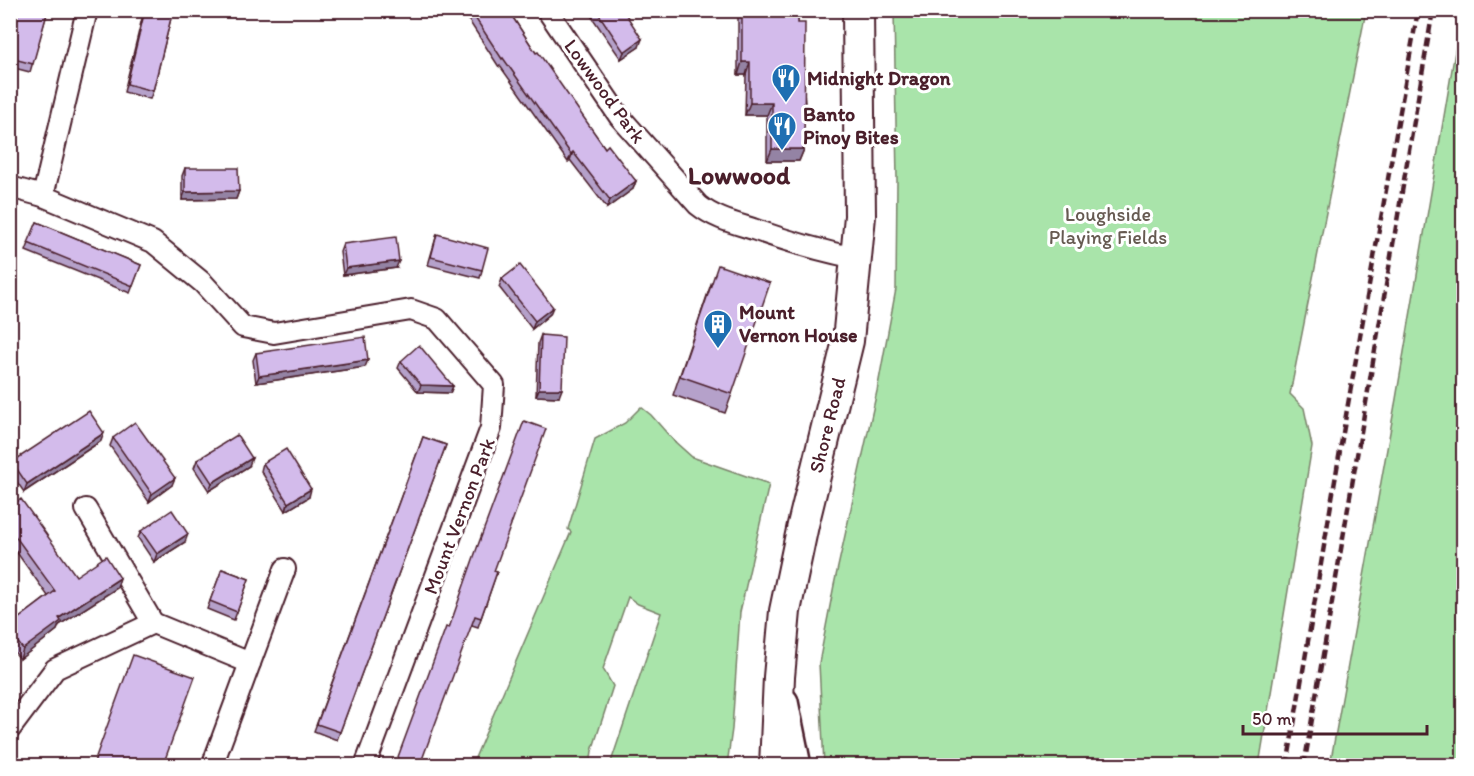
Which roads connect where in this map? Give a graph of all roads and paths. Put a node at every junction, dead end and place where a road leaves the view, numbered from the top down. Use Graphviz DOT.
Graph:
graph roads {
  1 [pos="87,10"];
  2 [pos="547,10"];
  3 [pos="858,10"];
  4 [pos="10,187"];
  5 [pos="43,196"];
  6 [pos="856,258"];
  7 [pos="86,509"];
  8 [pos="285,569"];
  9 [pos="153,623"];
  10 [pos="250,663"];
  11 [pos="779,677"];
  12 [pos="10,729"];
  13 [pos="212,765"];
  14 [pos="365,765"];
  15 [pos="775,765"];
  16 [pos="797,765"];
  1 -- 5 [label="street"];
  2 -- 6 [label="street, Lowwood Park"];
  3 -- 6 [label="main road, Shore Road"];
  4 -- 5 [label="street, Mount Vernon Park"];
  5 -- 14 [label="street, Mount Vernon Park"];
  6 -- 11 [label="main road, Shore Road"];
  7 -- 9 [label="street"];
  8 -- 10 [label="street"];
  9 -- 10 [label="street"];
  9 -- 12 [label="street"];
  10 -- 13 [label="street"];
  11 -- 15 [label="main road, Shore Road"];
  11 -- 16 [label="street"];
}
